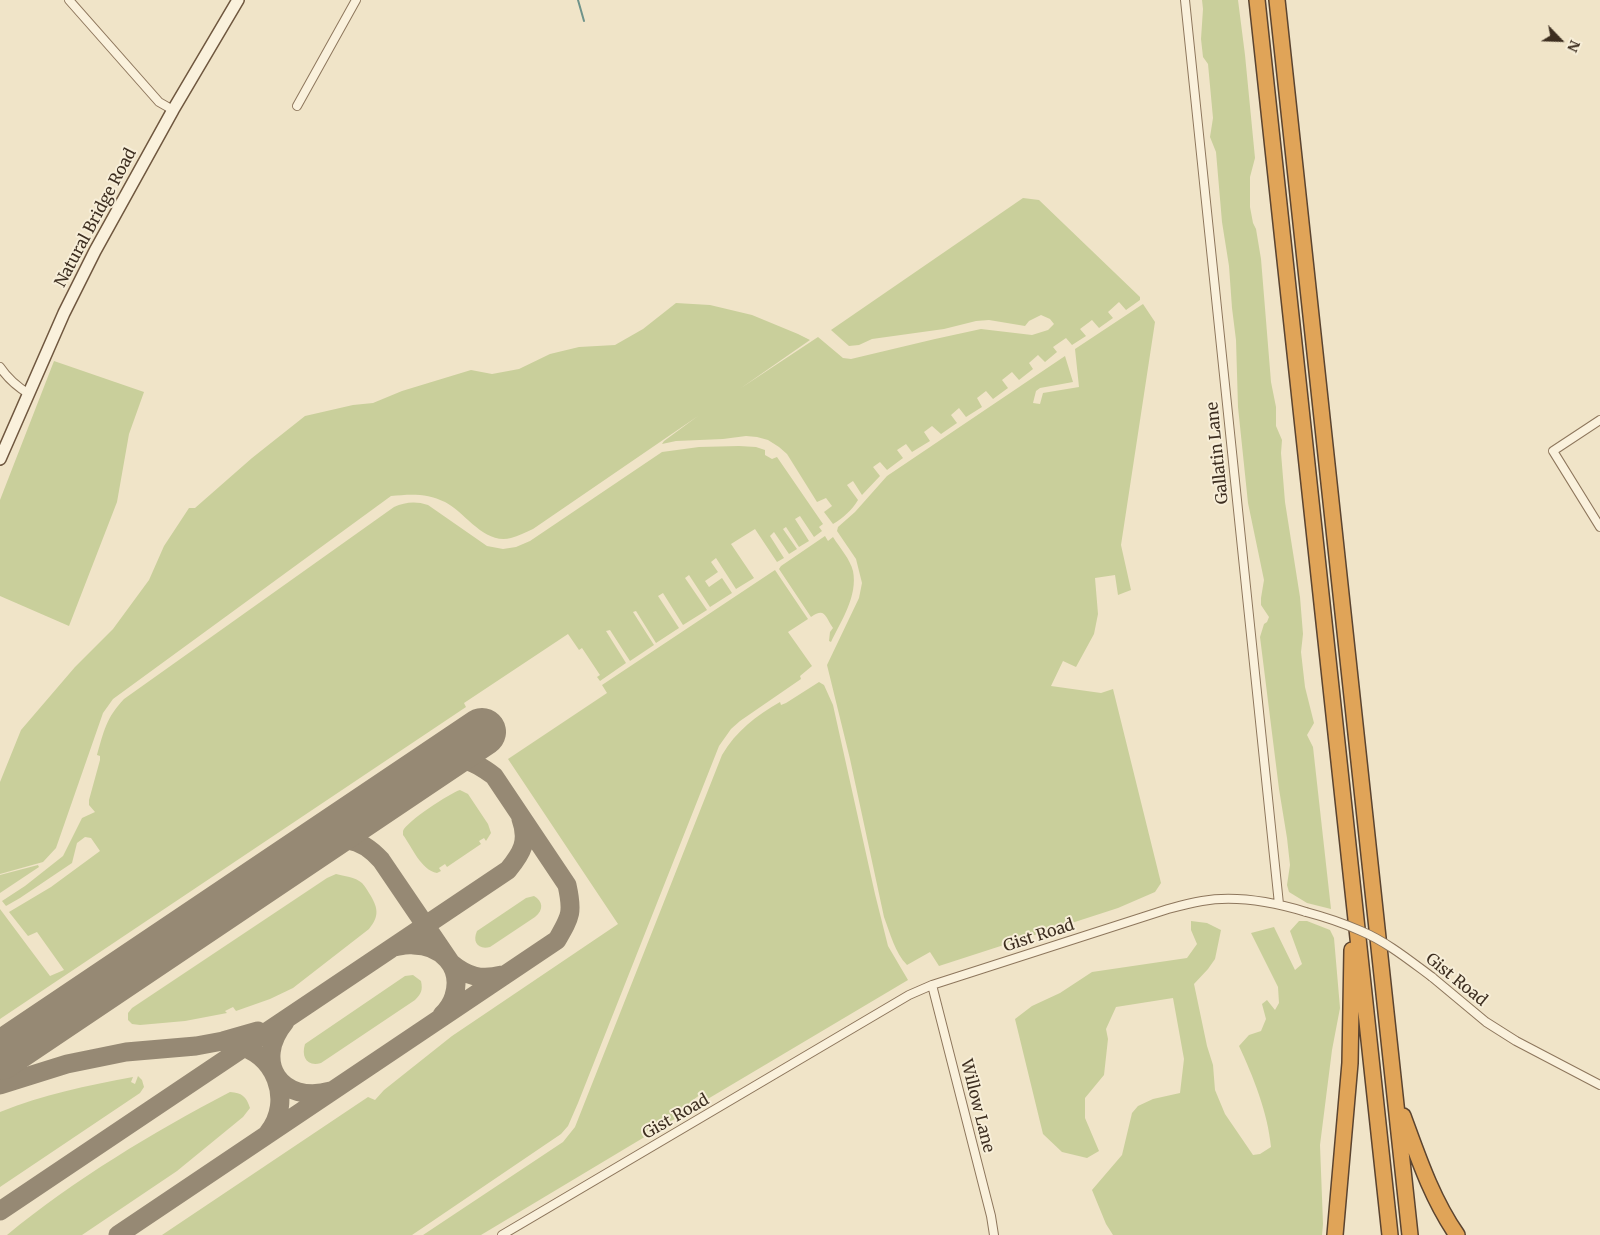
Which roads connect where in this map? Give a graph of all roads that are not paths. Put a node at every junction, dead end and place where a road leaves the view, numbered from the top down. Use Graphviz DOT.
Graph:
graph roads {
  1 [pos="69,0"];
  2 [pos="238,0"];
  3 [pos="356,0"];
  4 [pos="1185,0"];
  5 [pos="1257,0"];
  6 [pos="1277,0"];
  7 [pos="297,106"];
  8 [pos="173,110"];
  9 [pos="0,367"];
  10 [pos="29,394"];
  11 [pos="1600,420"];
  12 [pos="4,439"];
  13 [pos="0,459"];
  14 [pos="1600,527"];
  15 [pos="1354,899"];
  16 [pos="1278,904"];
  17 [pos="932,985"];
  18 [pos="1600,1085"];
  19 [pos="1395,1094"];
  20 [pos="502,1235"];
  21 [pos="994,1235"];
  22 [pos="1337,1235"];
  23 [pos="1390,1235"];
  24 [pos="1410,1235"];
  25 [pos="1457,1235"];
  1 -- 8 [label="street"];
  2 -- 8 [label="main road, Natural Bridge Road"];
  3 -- 7 [label="street"];
  4 -- 16 [label="street, Gallatin Lane"];
  5 -- 15 [label="highway"];
  6 -- 19 [label="highway"];
  8 -- 10 [label="main road, Natural Bridge Road"];
  9 -- 10 [label="street"];
  10 -- 12 [label="main road, Natural Bridge Road"];
  11 -- 14 [label="street"];
  12 -- 13 [label="main road, Natural Bridge Road"];
  15 -- 22 [label="highway"];
  15 -- 23 [label="highway"];
  16 -- 17 [label="street, Gist Road"];
  16 -- 18 [label="street, Gist Road, bridge"];
  17 -- 20 [label="street, Gist Road"];
  17 -- 21 [label="street, Willow Lane"];
  19 -- 24 [label="highway"];
  19 -- 25 [label="highway"];
}
